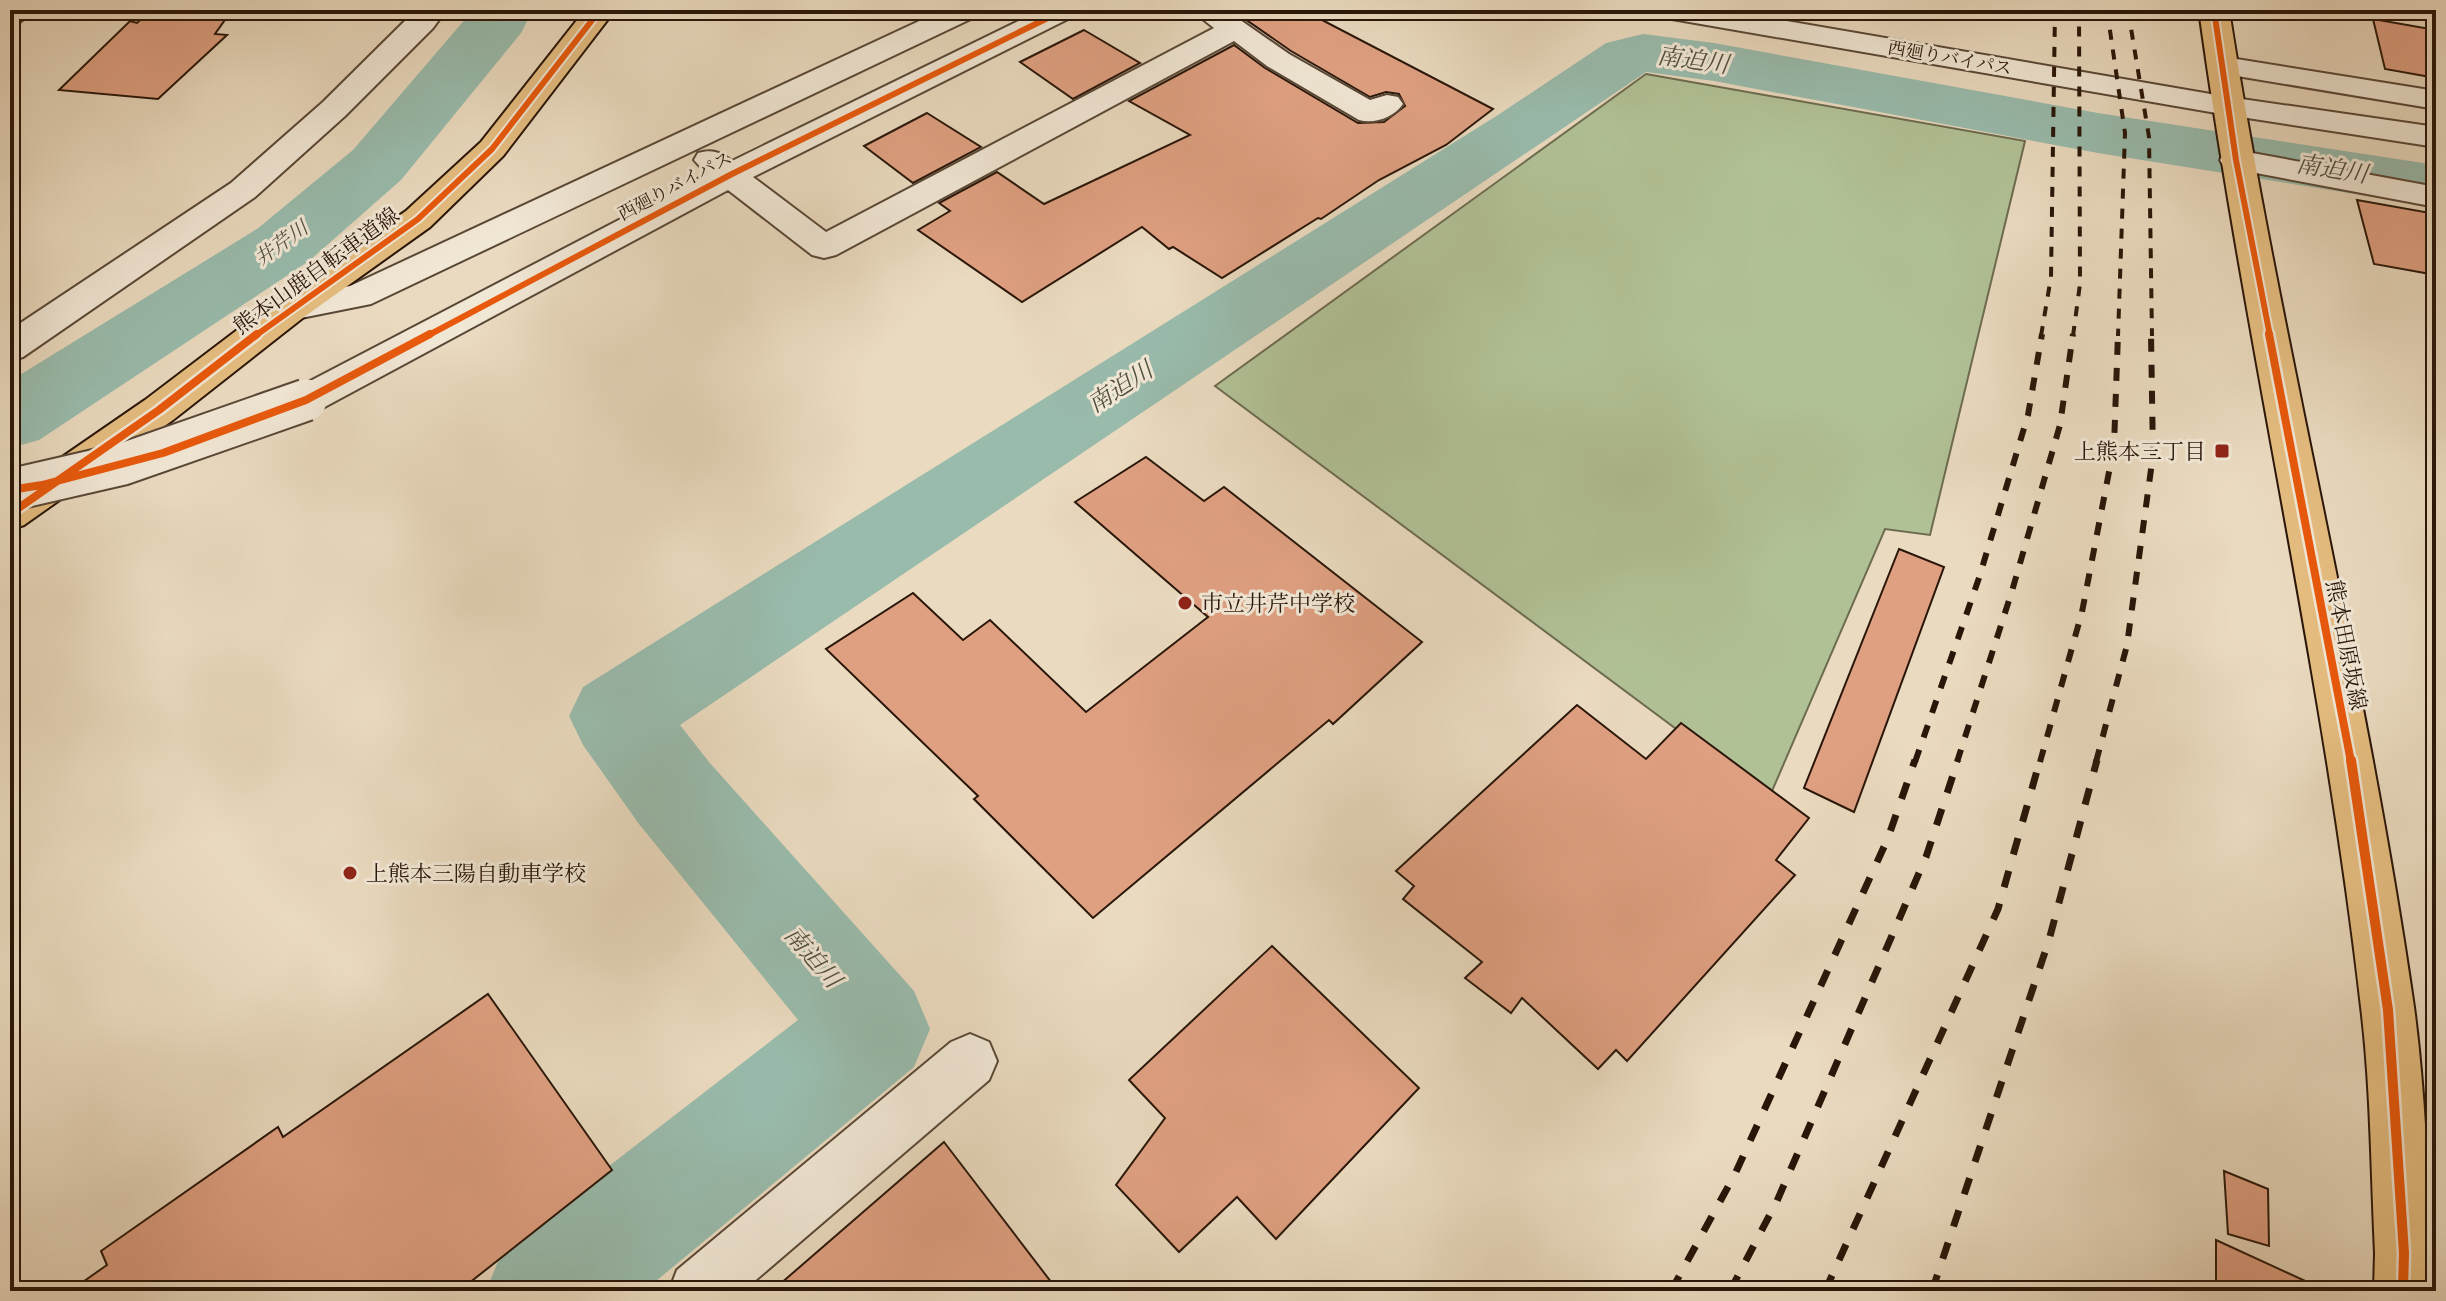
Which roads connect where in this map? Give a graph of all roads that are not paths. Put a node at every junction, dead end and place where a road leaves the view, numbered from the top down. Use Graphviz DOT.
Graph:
graph roads {
  1 [pos="20,10"];
  2 [pos="431,10"];
  3 [pos="600,10"];
  4 [pos="967,10"];
  5 [pos="1064,10"];
  6 [pos="1205,10"];
  7 [pos="1672,10"];
  8 [pos="2214,10"];
  9 [pos="1721,14"];
  10 [pos="10,16"];
  11 [pos="1236,28"];
  12 [pos="2224,66"];
  13 [pos="2436,100"];
  14 [pos="1387,104"];
  15 [pos="2228,106"];
  16 [pos="2436,137"];
  17 [pos="686,142"];
  18 [pos="2236,160"];
  19 [pos="730,175"];
  20 [pos="2436,197"];
  21 [pos="291,308"];
  22 [pos="10,348"];
  23 [pos="10,490"];
  24 [pos="10,514"];
  25 [pos="970,1061"];
  26 [pos="698,1291"];
  27 [pos="2403,1291"];
  1 -- 10 [label="street"];
  2 -- 22 [label="street"];
  3 -- 21 [label="main road, 熊本山鹿自転車道線"];
  4 -- 17 [label="street"];
  5 -- 19 [label="street, 西廻りバイパス"];
  6 -- 11 [label="street"];
  7 -- 9 [label="street, 西廻りバイパス"];
  8 -- 12 [label="main road, 熊本田原坂線"];
  9 -- 15 [label="street, 西廻りバイパス"];
  11 -- 14 [label="street"];
  11 -- 19 [label="street"];
  12 -- 13 [label="street"];
  12 -- 15 [label="main road, 熊本田原坂線"];
  15 -- 16 [label="street, 西廻りバイパス"];
  15 -- 18 [label="main road, 熊本田原坂線"];
  17 -- 19 [label="street"];
  17 -- 21 [label="street"];
  18 -- 20 [label="street"];
  18 -- 27 [label="main road, 熊本田原坂線"];
  19 -- 23 [label="street, 西廻りバイパス, bridge"];
  21 -- 24 [label="main road, 熊本山鹿自転車道線"];
  25 -- 26 [label="street"];
}
